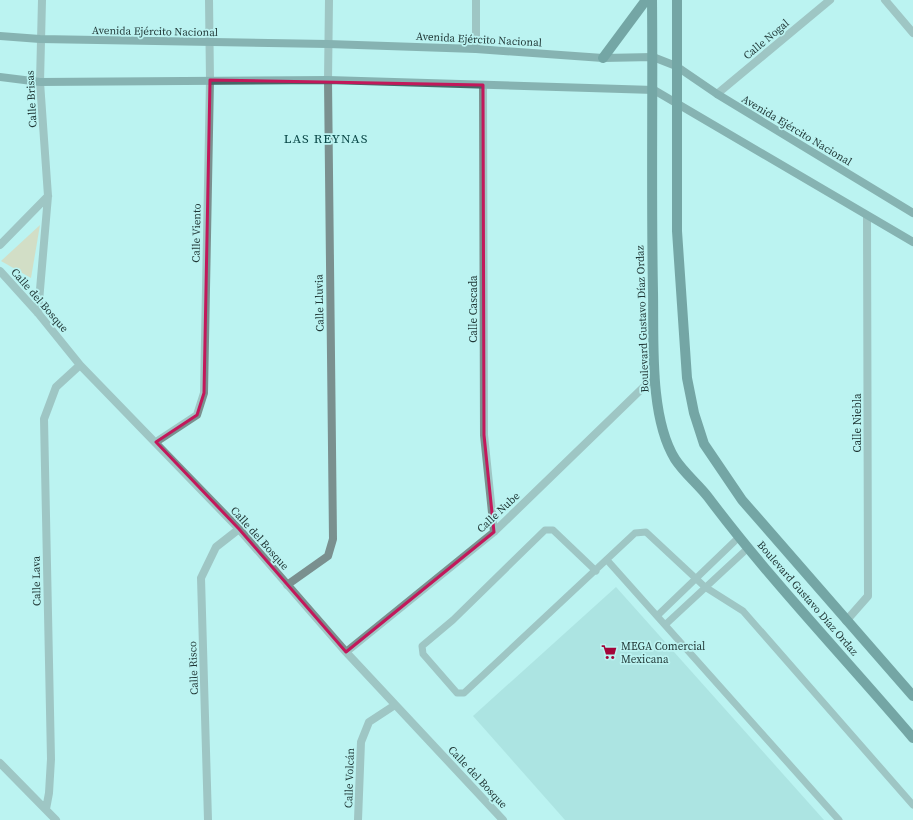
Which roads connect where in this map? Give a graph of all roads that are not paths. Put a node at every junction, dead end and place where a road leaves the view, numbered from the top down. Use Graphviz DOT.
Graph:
graph roads {
  1 [pos="42,0"];
  2 [pos="209,0"];
  3 [pos="329,0"];
  4 [pos="476,0"];
  5 [pos="646,0"];
  6 [pos="652,0"];
  7 [pos="677,0"];
  8 [pos="830,0"];
  9 [pos="885,0"];
  10 [pos="913,33"];
  11 [pos="0,36"];
  12 [pos="40,39"];
  13 [pos="210,42"];
  14 [pos="328,44"];
  15 [pos="476,49"];
  16 [pos="652,57"];
  17 [pos="603,58"];
  18 [pos="676,66"];
  19 [pos="0,77"];
  20 [pos="210,80"];
  21 [pos="328,80"];
  22 [pos="40,82"];
  23 [pos="483,85"];
  24 [pos="654,90"];
  25 [pos="717,94"];
  26 [pos="677,103"];
  27 [pos="48,196"];
  28 [pos="913,213"];
  29 [pos="867,216"];
  30 [pos="913,242"];
  31 [pos="0,245"];
  32 [pos="0,271"];
  33 [pos="38,313"];
  34 [pos="80,366"];
  35 [pos="655,376"];
  36 [pos="156,442"];
  37 [pos="239,529"];
  38 [pos="494,532"];
  39 [pos="738,538"];
  40 [pos="748,548"];
  41 [pos="607,560"];
  42 [pos="596,571"];
  43 [pos="696,579"];
  44 [pos="287,585"];
  45 [pos="705,587"];
  46 [pos="658,615"];
  47 [pos="846,621"];
  48 [pos="666,624"];
  49 [pos="346,652"];
  50 [pos="913,696"];
  51 [pos="395,705"];
  52 [pos="913,738"];
  53 [pos="0,763"];
  54 [pos="913,805"];
  55 [pos="46,809"];
  56 [pos="56,820"];
  57 [pos="208,820"];
  58 [pos="358,820"];
  59 [pos="503,820"];
  60 [pos="840,820"];
  1 -- 12 [label="street, Calle Brisas"];
  2 -- 13 [label="street, Calle Viento"];
  3 -- 14 [label="street, Calle Lluvia"];
  4 -- 15 [label="street"];
  5 -- 17 [label="main road"];
  6 -- 16 [label="main road, Boulevard Gustavo Díaz Ordaz"];
  7 -- 18 [label="main road, Boulevard Gustavo Díaz Ordaz"];
  8 -- 25 [label="street, Calle Nogal"];
  9 -- 10 [label="street"];
  11 -- 12 [label="main road, Avenida Ejército Nacional"];
  12 -- 13 [label="main road, Avenida Ejército Nacional"];
  12 -- 22 [label="street, Calle Brisas"];
  13 -- 14 [label="main road, Avenida Ejército Nacional"];
  13 -- 20 [label="street, Calle Viento"];
  14 -- 15 [label="main road, Avenida Ejército Nacional"];
  14 -- 21 [label="street, Calle Lluvia"];
  15 -- 17 [label="main road, Avenida Ejército Nacional"];
  16 -- 17 [label="main road, Avenida Ejército Nacional"];
  16 -- 18 [label="main road, Avenida Ejército Nacional"];
  16 -- 24 [label="main road, Boulevard Gustavo Díaz Ordaz"];
  18 -- 25 [label="main road, Avenida Ejército Nacional"];
  18 -- 26 [label="main road, Boulevard Gustavo Díaz Ordaz"];
  19 -- 22 [label="main road"];
  20 -- 21 [label="main road"];
  20 -- 22 [label="main road"];
  20 -- 36 [label="street, Calle Viento"];
  21 -- 23 [label="main road"];
  21 -- 44 [label="street, Calle Lluvia"];
  22 -- 27 [label="street, Calle Brisas"];
  23 -- 24 [label="main road"];
  23 -- 38 [label="street, Calle Cascada"];
  24 -- 26 [label="main road"];
  24 -- 35 [label="main road, Boulevard Gustavo Díaz Ordaz"];
  25 -- 28 [label="main road, Avenida Ejército Nacional"];
  26 -- 29 [label="main road"];
  26 -- 47 [label="main road, Boulevard Gustavo Díaz Ordaz"];
  27 -- 31 [label="street"];
  27 -- 33 [label="street, Calle Brisas"];
  29 -- 30 [label="main road"];
  29 -- 47 [label="street, Calle Niebla"];
  32 -- 33 [label="street, Calle del Bosque"];
  33 -- 34 [label="street, Calle del Bosque"];
  34 -- 36 [label="street, Calle del Bosque"];
  34 -- 55 [label="street, Calle Lava"];
  35 -- 38 [label="street, Calle Nube"];
  35 -- 39 [label="main road, Boulevard Gustavo Díaz Ordaz"];
  36 -- 37 [label="street, Calle del Bosque"];
  37 -- 44 [label="street, Calle del Bosque"];
  37 -- 57 [label="street, Calle Risco"];
  38 -- 49 [label="street, Calle Nube"];
  39 -- 40 [label="main road, Boulevard Gustavo Díaz Ordaz"];
  39 -- 43 [label="lane"];
  40 -- 45 [label="lane"];
  40 -- 52 [label="main road, Boulevard Gustavo Díaz Ordaz"];
  41 -- 42 [label="lane"];
  41 -- 43 [label="lane"];
  41 -- 46 [label="lane"];
  42 -- 42 [label="lane"];
  43 -- 45 [label="lane"];
  43 -- 46 [label="lane"];
  44 -- 49 [label="street, Calle del Bosque"];
  45 -- 48 [label="lane"];
  45 -- 54 [label="lane"];
  46 -- 48 [label="lane"];
  47 -- 50 [label="main road, Boulevard Gustavo Díaz Ordaz"];
  48 -- 60 [label="lane"];
  49 -- 51 [label="street, Calle del Bosque"];
  51 -- 58 [label="street, Calle Volcán"];
  51 -- 59 [label="street, Calle del Bosque"];
  53 -- 55 [label="street"];
  55 -- 56 [label="street"];
}
